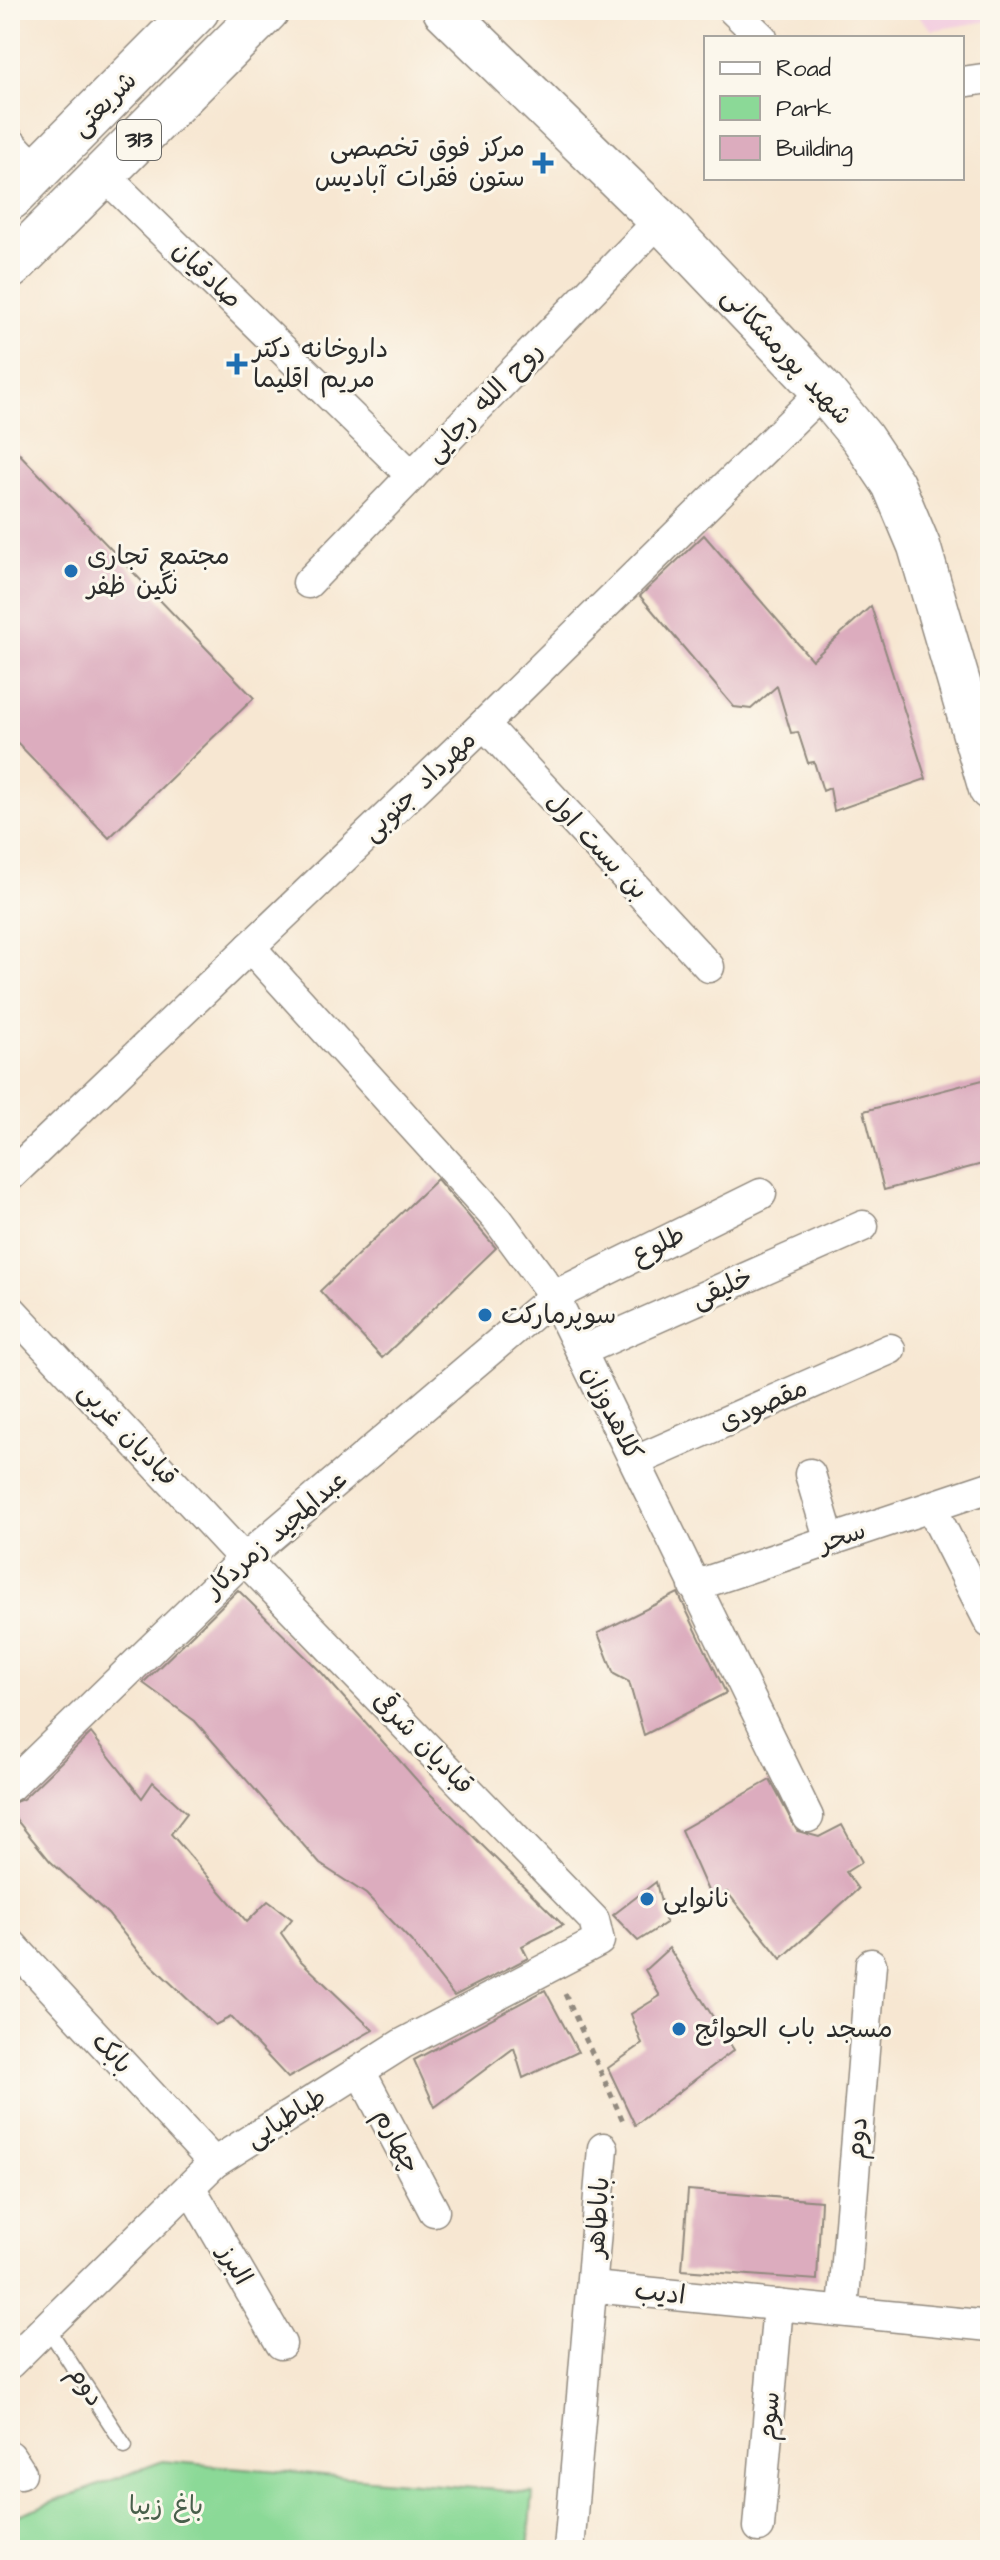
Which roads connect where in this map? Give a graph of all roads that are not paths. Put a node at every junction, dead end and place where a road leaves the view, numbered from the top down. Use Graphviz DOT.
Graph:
graph roads {
  1 [pos="197,10"];
  2 [pos="267,10"];
  3 [pos="444,10"];
  4 [pos="733,10"];
  5 [pos="760,36"];
  6 [pos="19,170"];
  7 [pos="104,175"];
  8 [pos="660,220"];
  9 [pos="10,267"];
  10 [pos="823,391"];
  11 [pos="412,476"];
  12 [pos="308,583"];
  13 [pos="484,724"];
  14 [pos="990,789"];
  15 [pos="250,947"];
  16 [pos="709,967"];
  17 [pos="10,1176"];
  18 [pos="761,1194"];
  19 [pos="863,1226"];
  20 [pos="554,1296"];
  21 [pos="11,1310"];
  22 [pos="890,1349"];
  23 [pos="581,1351"];
  24 [pos="636,1461"];
  25 [pos="810,1474"];
  26 [pos="990,1487"];
  27 [pos="931,1507"];
  28 [pos="830,1541"];
  29 [pos="244,1559"];
  30 [pos="694,1586"];
  31 [pos="990,1623"];
  32 [pos="10,1786"];
  33 [pos="808,1817"];
  34 [pos="598,1931"];
  35 [pos="10,1943"];
  36 [pos="871,1964"];
  37 [pos="360,2071"];
  38 [pos="603,2148"];
  39 [pos="214,2163"];
  40 [pos="190,2187"];
  41 [pos="434,2211"];
  42 [pos="593,2287"];
  43 [pos="778,2305"];
  44 [pos="843,2311"];
  45 [pos="990,2326"];
  46 [pos="47,2327"];
  47 [pos="281,2344"];
  48 [pos="10,2363"];
  49 [pos="125,2446"];
  50 [pos="759,2527"];
  51 [pos="569,2550"];
  1 -- 6 [label="main road, شریعتی / 313"];
  2 -- 7 [label="main road, شریعتی / 313"];
  3 -- 8 [label="street, شهید پورمشکانی"];
  4 -- 5 [label="street"];
  7 -- 9 [label="main road, شریعتی / 313"];
  7 -- 11 [label="street, صادقیان"];
  8 -- 10 [label="street, شهید پورمشکانی"];
  8 -- 11 [label="street, روح الله رجایی"];
  10 -- 13 [label="street, مهرداد جنوبی"];
  10 -- 14 [label="street, شهید پورمشکانی"];
  11 -- 12 [label="street, روح الله رجایی"];
  13 -- 15 [label="street, مهرداد جنوبی"];
  13 -- 16 [label="street, بن بست اول"];
  15 -- 17 [label="street, مهرداد جنوبی"];
  15 -- 20 [label="street, کلاهدوزان"];
  18 -- 20 [label="street, طلوع"];
  19 -- 23 [label="street, خلیقی"];
  20 -- 23 [label="street, کلاهدوزان"];
  20 -- 29 [label="street, عبدالمجید زمردکار"];
  21 -- 29 [label="street, قبادیان غربی"];
  22 -- 24 [label="street, مقصودی"];
  23 -- 24 [label="street, کلاهدوزان"];
  24 -- 30 [label="street, کلاهدوزان"];
  25 -- 28 [label="street"];
  26 -- 27 [label="street, سحر"];
  27 -- 28 [label="street, سحر"];
  27 -- 31 [label="street"];
  28 -- 30 [label="street, سحر"];
  29 -- 32 [label="street, عبدالمجید زمردکار"];
  29 -- 34 [label="street, قبادیان شرقی"];
  30 -- 33 [label="street, کلاهدوزان"];
  34 -- 37 [label="street, طباطبایی"];
  35 -- 39 [label="street, بابک"];
  36 -- 44 [label="street, دوم"];
  37 -- 39 [label="street, طباطبایی"];
  37 -- 41 [label="street, چهارم"];
  38 -- 42 [label="street, باباطاهر"];
  39 -- 40 [label="street, طباطبایی"];
  40 -- 46 [label="street, طباطبایی"];
  40 -- 47 [label="street, البرز"];
  42 -- 43 [label="street, ادیب"];
  42 -- 51 [label="street"];
  43 -- 44 [label="street, ادیب"];
  43 -- 50 [label="street, سوم"];
  44 -- 45 [label="street, ادیب"];
  46 -- 48 [label="street, طباطبایی"];
  46 -- 49 [label="lane, دوم"];
}
